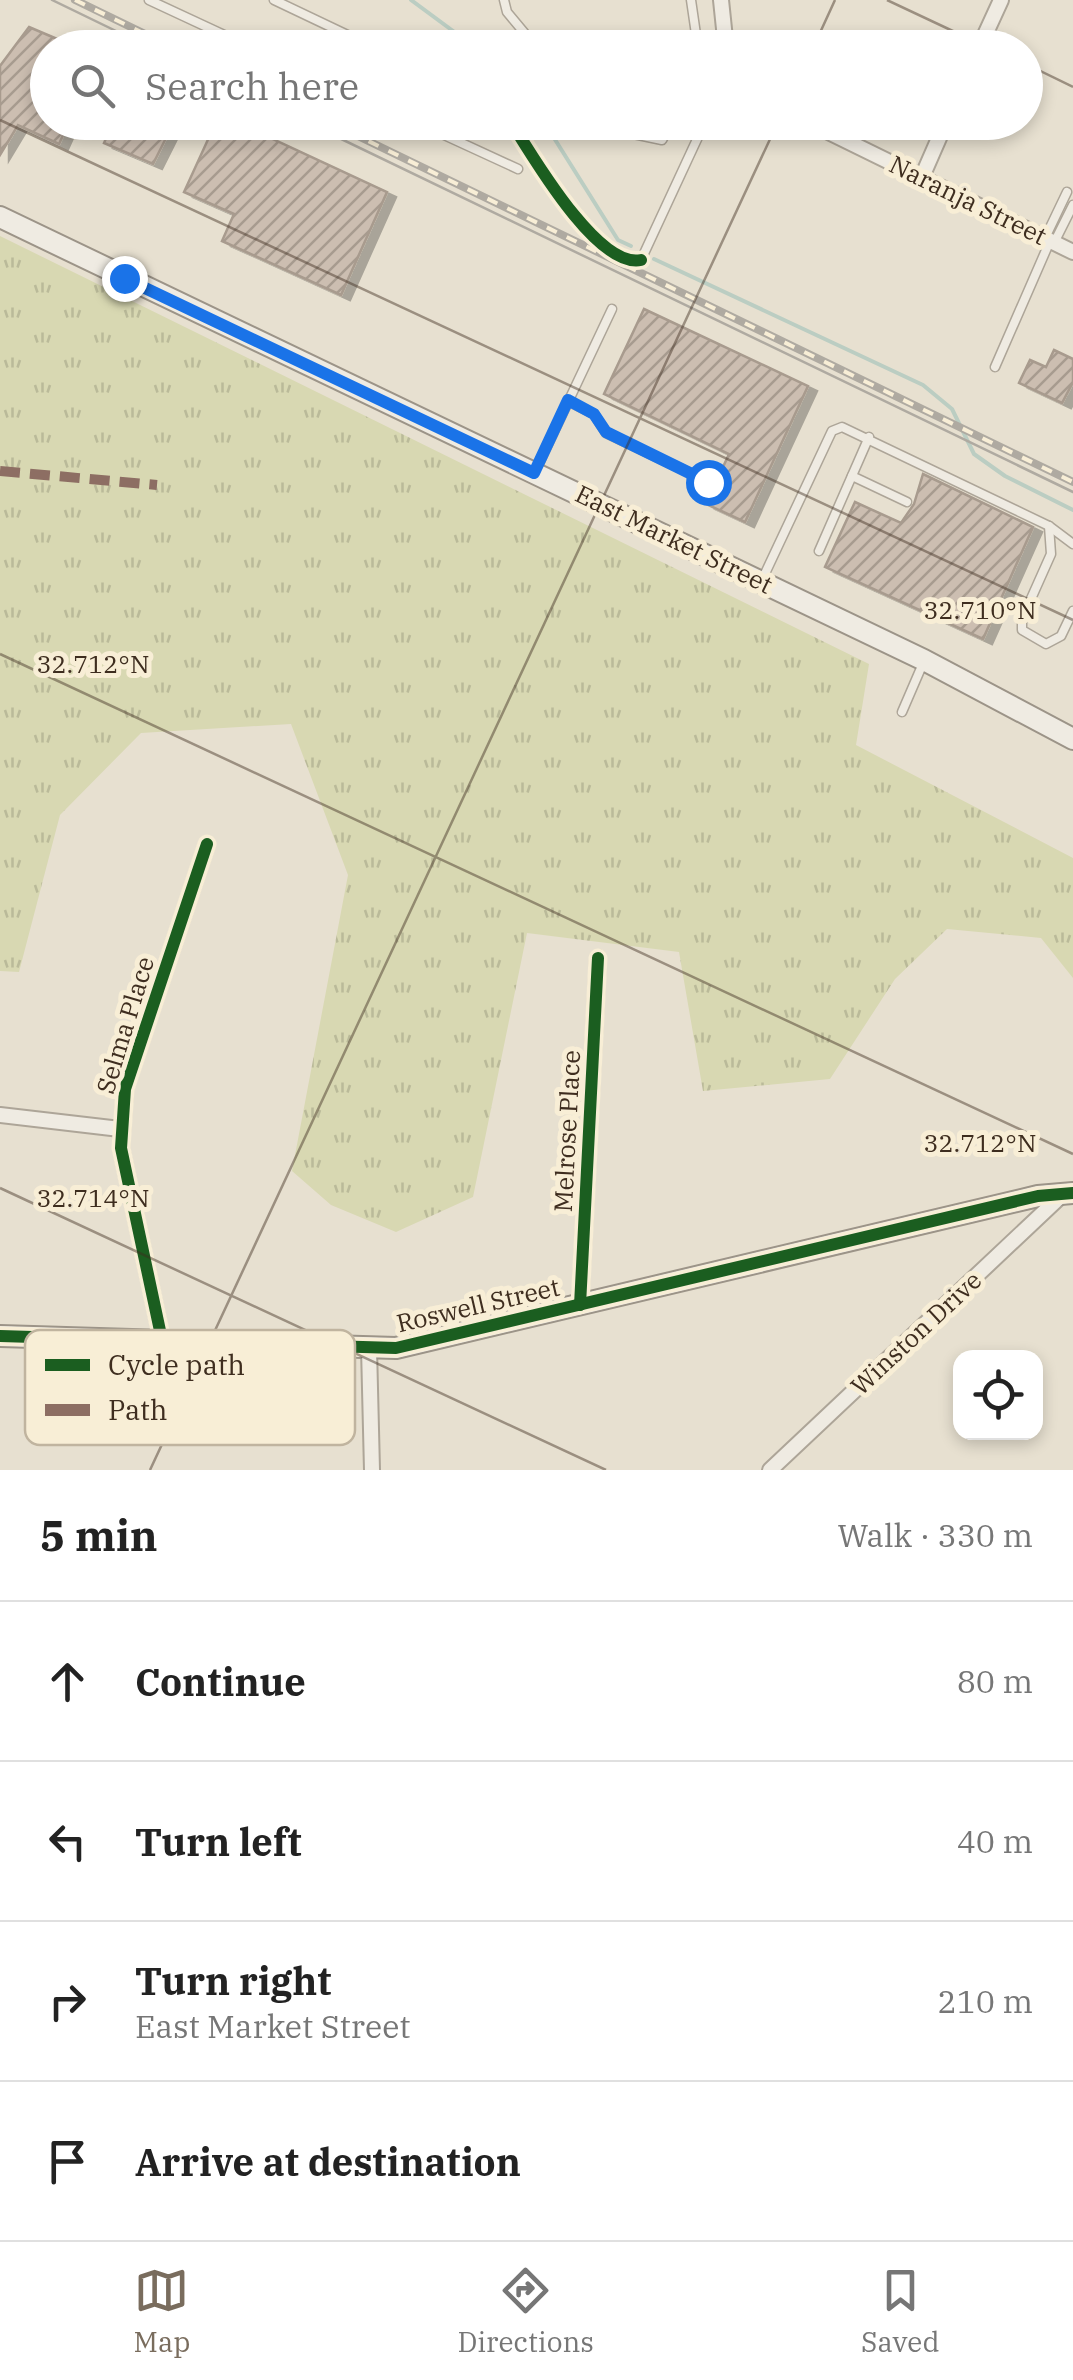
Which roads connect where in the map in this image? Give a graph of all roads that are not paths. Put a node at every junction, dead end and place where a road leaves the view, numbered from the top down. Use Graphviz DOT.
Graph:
graph roads {
  1 [pos="148,0"];
  2 [pos="274,0"];
  3 [pos="504,0"];
  4 [pos="692,0"];
  5 [pos="720,0"];
  6 [pos="1000,0"];
  7 [pos="213,30"];
  8 [pos="330,30"];
  9 [pos="522,30"];
  10 [pos="696,30"];
  11 [pos="724,30"];
  12 [pos="988,30"];
  13 [pos="455,140"];
  14 [pos="697,140"];
  15 [pos="845,140"];
  16 [pos="938,140"];
  17 [pos="518,169"];
  18 [pos="922,177"];
  19 [pos="1067,192"];
  20 [pos="1073,204"];
  21 [pos="0,217"];
  22 [pos="1050,241"];
  23 [pos="1073,252"];
  24 [pos="641,260"];
  25 [pos="612,309"];
  26 [pos="995,367"];
  27 [pos="568,400"];
  28 [pos="869,437"];
  29 [pos="534,473"];
  30 [pos="852,476"];
  31 [pos="708,482"];
  32 [pos="906,502"];
  33 [pos="1049,526"];
  34 [pos="1073,544"];
  35 [pos="819,551"];
  36 [pos="762,581"];
  37 [pos="1073,611"];
  38 [pos="924,660"];
  39 [pos="902,712"];
  40 [pos="1073,739"];
  41 [pos="207,844"];
  42 [pos="598,958"];
  43 [pos="0,1115"];
  44 [pos="120,1129"];
  45 [pos="1067,1194"];
  46 [pos="580,1305"];
  47 [pos="160,1330"];
  48 [pos="0,1336"];
  49 [pos="25,1337"];
  50 [pos="355,1347"];
  51 [pos="369,1348"];
  52 [pos="372,1470"];
  53 [pos="770,1470"];
  1 -- 7 [label="lane"];
  2 -- 8 [label="lane"];
  3 -- 9 [label="lane"];
  4 -- 10 [label="lane"];
  5 -- 11 [label="street"];
  6 -- 12 [label="street"];
  13 -- 17 [label="lane"];
  14 -- 24 [label="lane"];
  15 -- 18 [label="street, Naranja Street"];
  16 -- 18 [label="street"];
  18 -- 22 [label="street, Naranja Street"];
  19 -- 22 [label="lane"];
  20 -- 22 [label="lane"];
  21 -- 29 [label="main road, East Market Street"];
  22 -- 23 [label="street, Naranja Street"];
  22 -- 26 [label="lane"];
  25 -- 27 [label="lane"];
  27 -- 29 [label="lane"];
  27 -- 31 [label="lane"];
  28 -- 30 [label="lane"];
  28 -- 33 [label="lane"];
  28 -- 36 [label="lane"];
  29 -- 36 [label="main road, East Market Street"];
  30 -- 32 [label="lane"];
  30 -- 35 [label="lane"];
  33 -- 34 [label="lane"];
  33 -- 37 [label="lane"];
  36 -- 38 [label="main road, East Market Street"];
  38 -- 39 [label="lane"];
  38 -- 40 [label="main road, East Market Street"];
  41 -- 44 [label="street, Selma Place"];
  42 -- 46 [label="street, Melrose Place"];
  43 -- 44 [label="street"];
  44 -- 47 [label="street, Selma Place"];
  45 -- 46 [label="main road, Roswell Street"];
  45 -- 53 [label="street, Winston Drive"];
  46 -- 51 [label="main road, Roswell Street"];
  48 -- 49 [label="main road, Roswell Street"];
  50 -- 51 [label="main road, Roswell Street"];
  51 -- 52 [label="street"];
}
